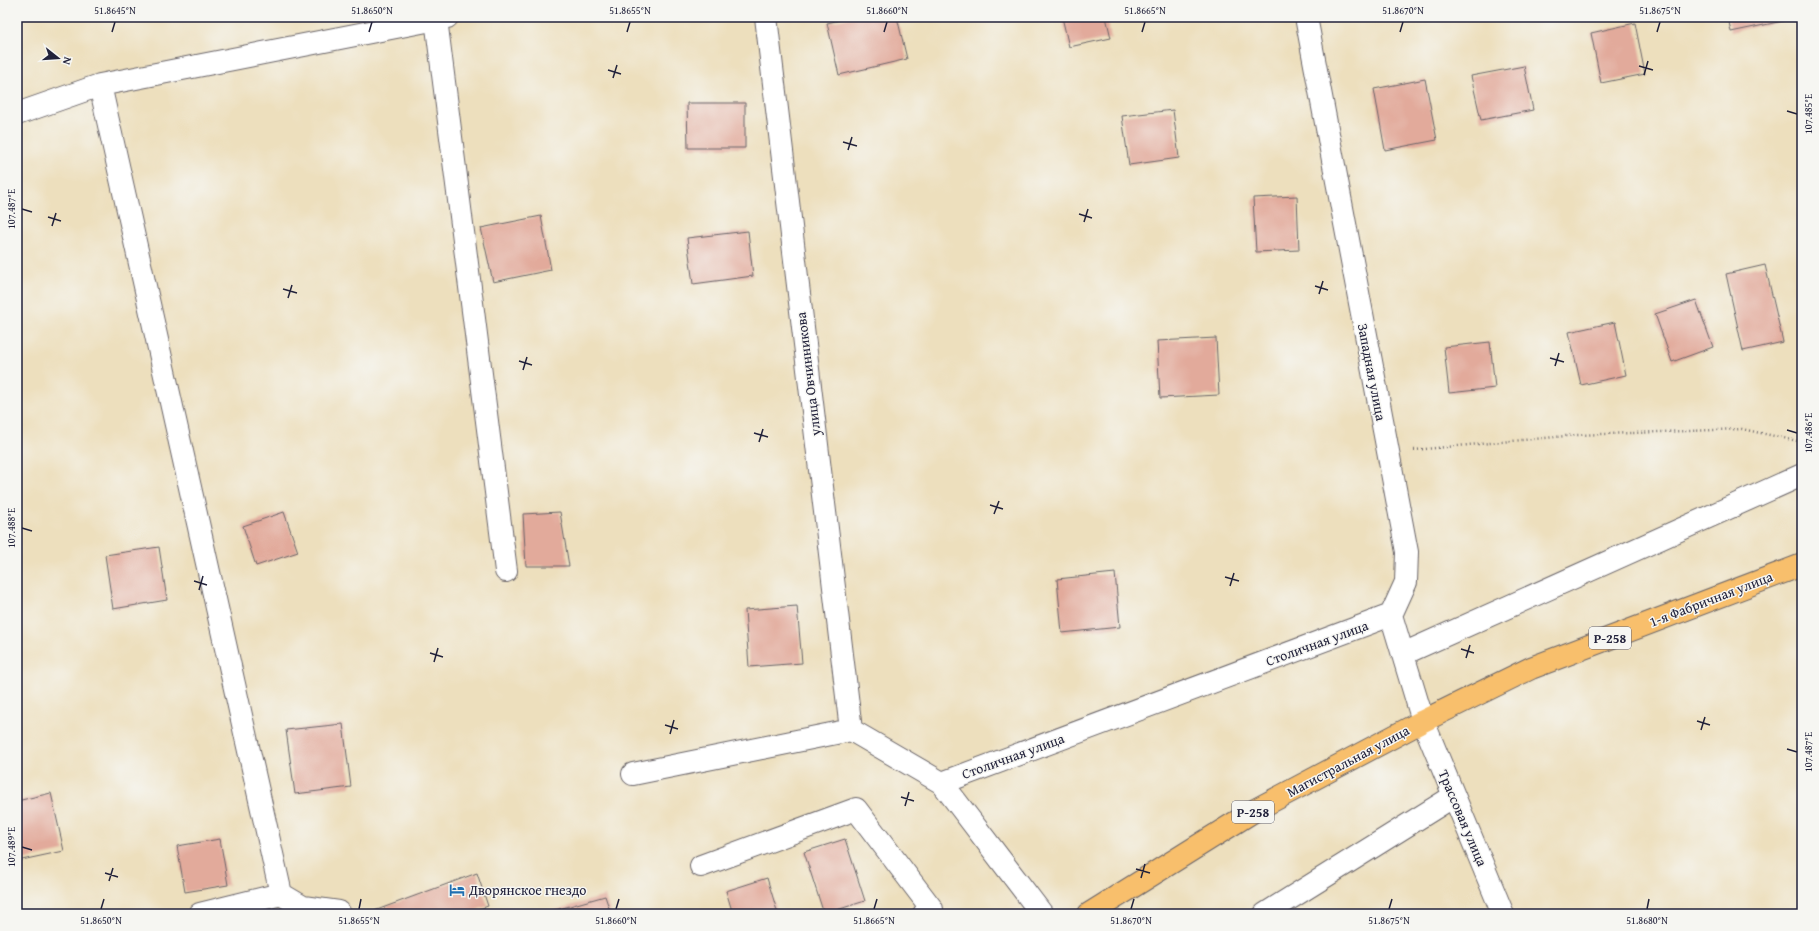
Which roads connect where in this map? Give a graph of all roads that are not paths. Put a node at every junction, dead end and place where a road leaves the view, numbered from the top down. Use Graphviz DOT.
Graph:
graph roads {
  1 [pos="766,17"];
  2 [pos="1306,17"];
  3 [pos="441,18"];
  4 [pos="100,85"];
  5 [pos="17,114"];
  6 [pos="1802,475"];
  7 [pos="1802,565"];
  8 [pos="506,570"];
  9 [pos="1391,615"];
  10 [pos="1403,654"];
  11 [pos="1423,721"];
  12 [pos="851,730"];
  13 [pos="633,774"];
  14 [pos="942,783"];
  15 [pos="1454,796"];
  16 [pos="701,866"];
  17 [pos="281,894"];
  18 [pos="933,912"];
  19 [pos="200,914"];
  20 [pos="339,914"];
  21 [pos="1042,914"];
  22 [pos="1089,914"];
  23 [pos="1265,914"];
  24 [pos="1503,914"];
  1 -- 12 [label="street, улица Овчинникова"];
  2 -- 9 [label="street, Западная улица"];
  3 -- 4 [label="street"];
  3 -- 8 [label="street"];
  4 -- 5 [label="street"];
  4 -- 17 [label="street"];
  6 -- 10 [label="street"];
  7 -- 11 [label="highway, 1-я Фабричная улица / Р-258"];
  9 -- 10 [label="street"];
  9 -- 14 [label="street, Столичная улица"];
  10 -- 11 [label="street"];
  11 -- 15 [label="street, Трассовая улица"];
  11 -- 22 [label="highway, Магистральная улица / Р-258"];
  12 -- 13 [label="street"];
  12 -- 14 [label="street"];
  14 -- 21 [label="street"];
  15 -- 23 [label="street"];
  15 -- 24 [label="street, Трассовая улица"];
  16 -- 18 [label="street"];
  17 -- 19 [label="street"];
  17 -- 20 [label="street"];
}
